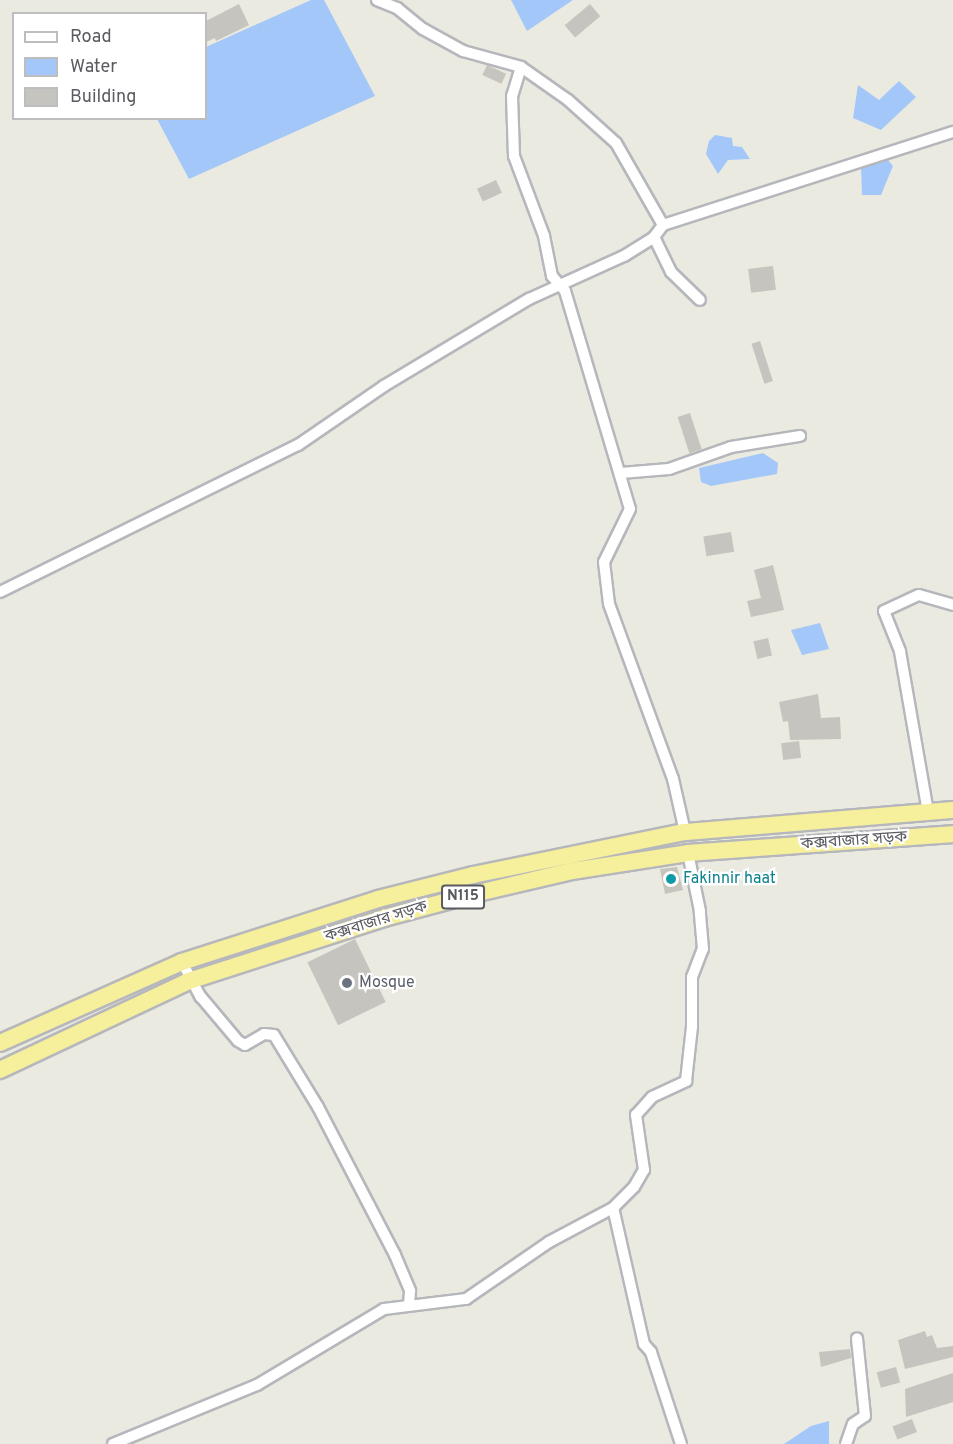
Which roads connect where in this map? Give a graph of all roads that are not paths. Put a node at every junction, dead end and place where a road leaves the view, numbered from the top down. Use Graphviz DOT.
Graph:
graph roads {
  1 [pos="377,0"];
  2 [pos="521,67"];
  3 [pos="953,132"];
  4 [pos="663,225"];
  5 [pos="654,237"];
  6 [pos="557,285"];
  7 [pos="700,300"];
  8 [pos="800,436"];
  9 [pos="621,473"];
  10 [pos="0,592"];
  11 [pos="953,605"];
  12 [pos="953,810"];
  13 [pos="928,812"];
  14 [pos="685,832"];
  15 [pos="953,834"];
  16 [pos="688,853"];
  17 [pos="182,962"];
  18 [pos="189,981"];
  19 [pos="0,1043"];
  20 [pos="0,1070"];
  21 [pos="613,1208"];
  22 [pos="409,1305"];
  23 [pos="857,1338"];
  24 [pos="112,1444"];
  25 [pos="681,1444"];
  26 [pos="846,1444"];
  1 -- 2 [label="street"];
  2 -- 4 [label="street"];
  2 -- 6 [label="street"];
  3 -- 4 [label="street"];
  4 -- 5 [label="street"];
  5 -- 6 [label="street"];
  5 -- 7 [label="street"];
  6 -- 9 [label="street"];
  6 -- 10 [label="street"];
  8 -- 9 [label="street"];
  9 -- 14 [label="street"];
  11 -- 13 [label="street"];
  12 -- 13 [label="highway, কক্সবাজার সড়ক / N115"];
  13 -- 14 [label="highway, কক্সবাজার সড়ক / N115"];
  14 -- 17 [label="highway, কক্সবাজার সড়ক / N115"];
  15 -- 16 [label="highway, কক্সবাজার সড়ক / N115"];
  16 -- 18 [label="highway, কক্সবাজার সড়ক / N115"];
  16 -- 21 [label="street"];
  17 -- 18 [label="street"];
  17 -- 19 [label="highway, কক্সবাজার সড়ক / N115"];
  18 -- 20 [label="highway, কক্সবাজার সড়ক / N115"];
  18 -- 22 [label="street"];
  21 -- 22 [label="street"];
  21 -- 25 [label="street"];
  22 -- 24 [label="street"];
  23 -- 26 [label="street"];
}
